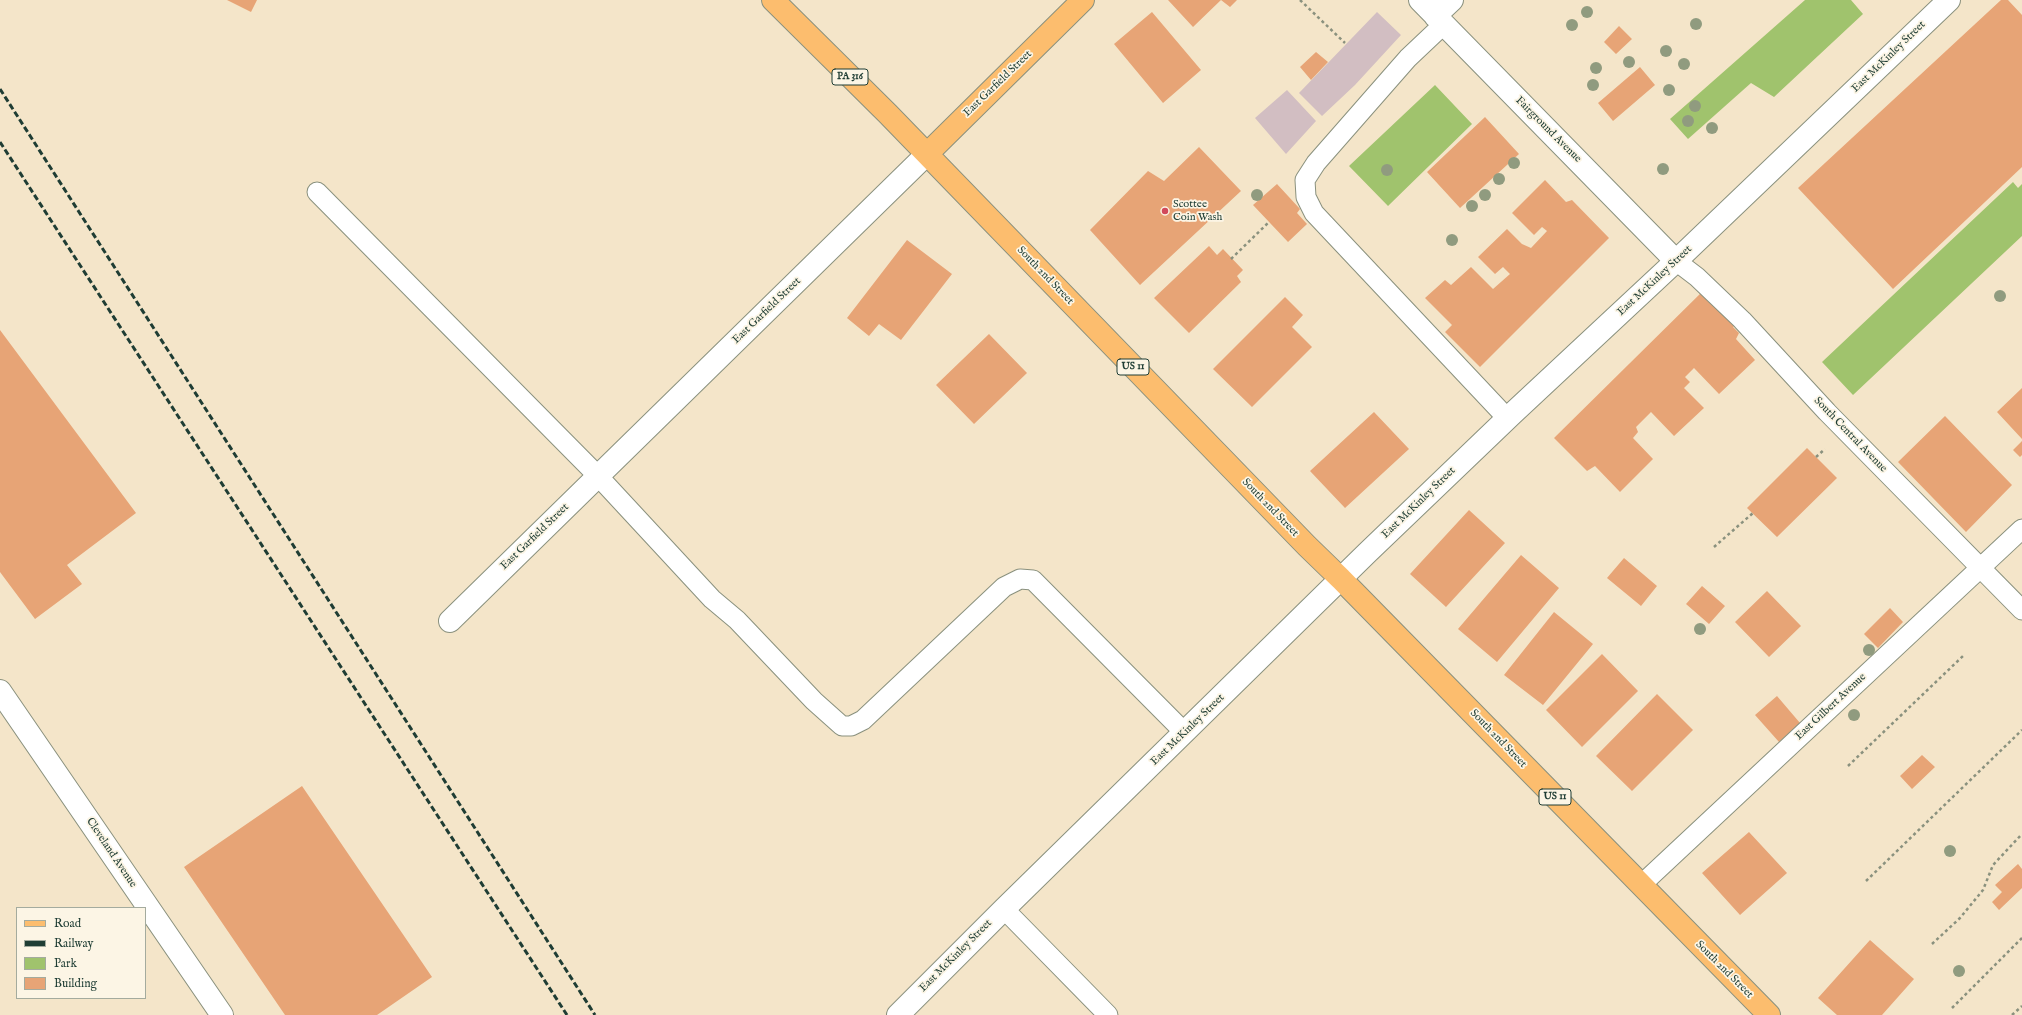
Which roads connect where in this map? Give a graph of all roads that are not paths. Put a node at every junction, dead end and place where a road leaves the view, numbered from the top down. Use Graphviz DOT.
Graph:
graph roads {
  1 [pos="773,0"];
  2 [pos="1083,0"];
  3 [pos="1420,0"];
  4 [pos="1452,0"];
  5 [pos="1949,0"];
  6 [pos="1440,20"];
  7 [pos="927,154"];
  8 [pos="317,192"];
  9 [pos="1676,261"];
  10 [pos="1507,418"];
  11 [pos="598,476"];
  12 [pos="2022,529"];
  13 [pos="1980,568"];
  14 [pos="1341,578"];
  15 [pos="2022,610"];
  16 [pos="450,621"];
  17 [pos="0,691"];
  18 [pos="1185,733"];
  19 [pos="1641,885"];
  20 [pos="1004,909"];
  21 [pos="222,1015"];
  22 [pos="898,1015"];
  23 [pos="1108,1015"];
  24 [pos="1769,1015"];
  1 -- 7 [label="main road, South 2nd Street / PA 316"];
  2 -- 7 [label="main road, East Garfield Street"];
  3 -- 6 [label="street, Fairground Avenue"];
  4 -- 6 [label="street"];
  5 -- 9 [label="street, East McKinley Street"];
  6 -- 9 [label="street, Fairground Avenue"];
  6 -- 10 [label="lane"];
  7 -- 11 [label="street, East Garfield Street"];
  7 -- 14 [label="main road, South 2nd Street / US 11"];
  8 -- 11 [label="lane"];
  9 -- 10 [label="street, East McKinley Street"];
  9 -- 13 [label="lane, South Central Avenue"];
  10 -- 14 [label="street, East McKinley Street"];
  11 -- 16 [label="street, East Garfield Street"];
  11 -- 18 [label="lane"];
  12 -- 13 [label="lane, East Gilbert Avenue"];
  13 -- 15 [label="lane, South Central Avenue"];
  13 -- 19 [label="lane, East Gilbert Avenue"];
  14 -- 18 [label="street, East McKinley Street"];
  14 -- 19 [label="main road, South 2nd Street / US 11"];
  17 -- 21 [label="street, Cleveland Avenue"];
  18 -- 20 [label="street, East McKinley Street"];
  19 -- 24 [label="main road, South 2nd Street / US 11"];
  20 -- 22 [label="street, East McKinley Street"];
  20 -- 23 [label="lane"];
}
